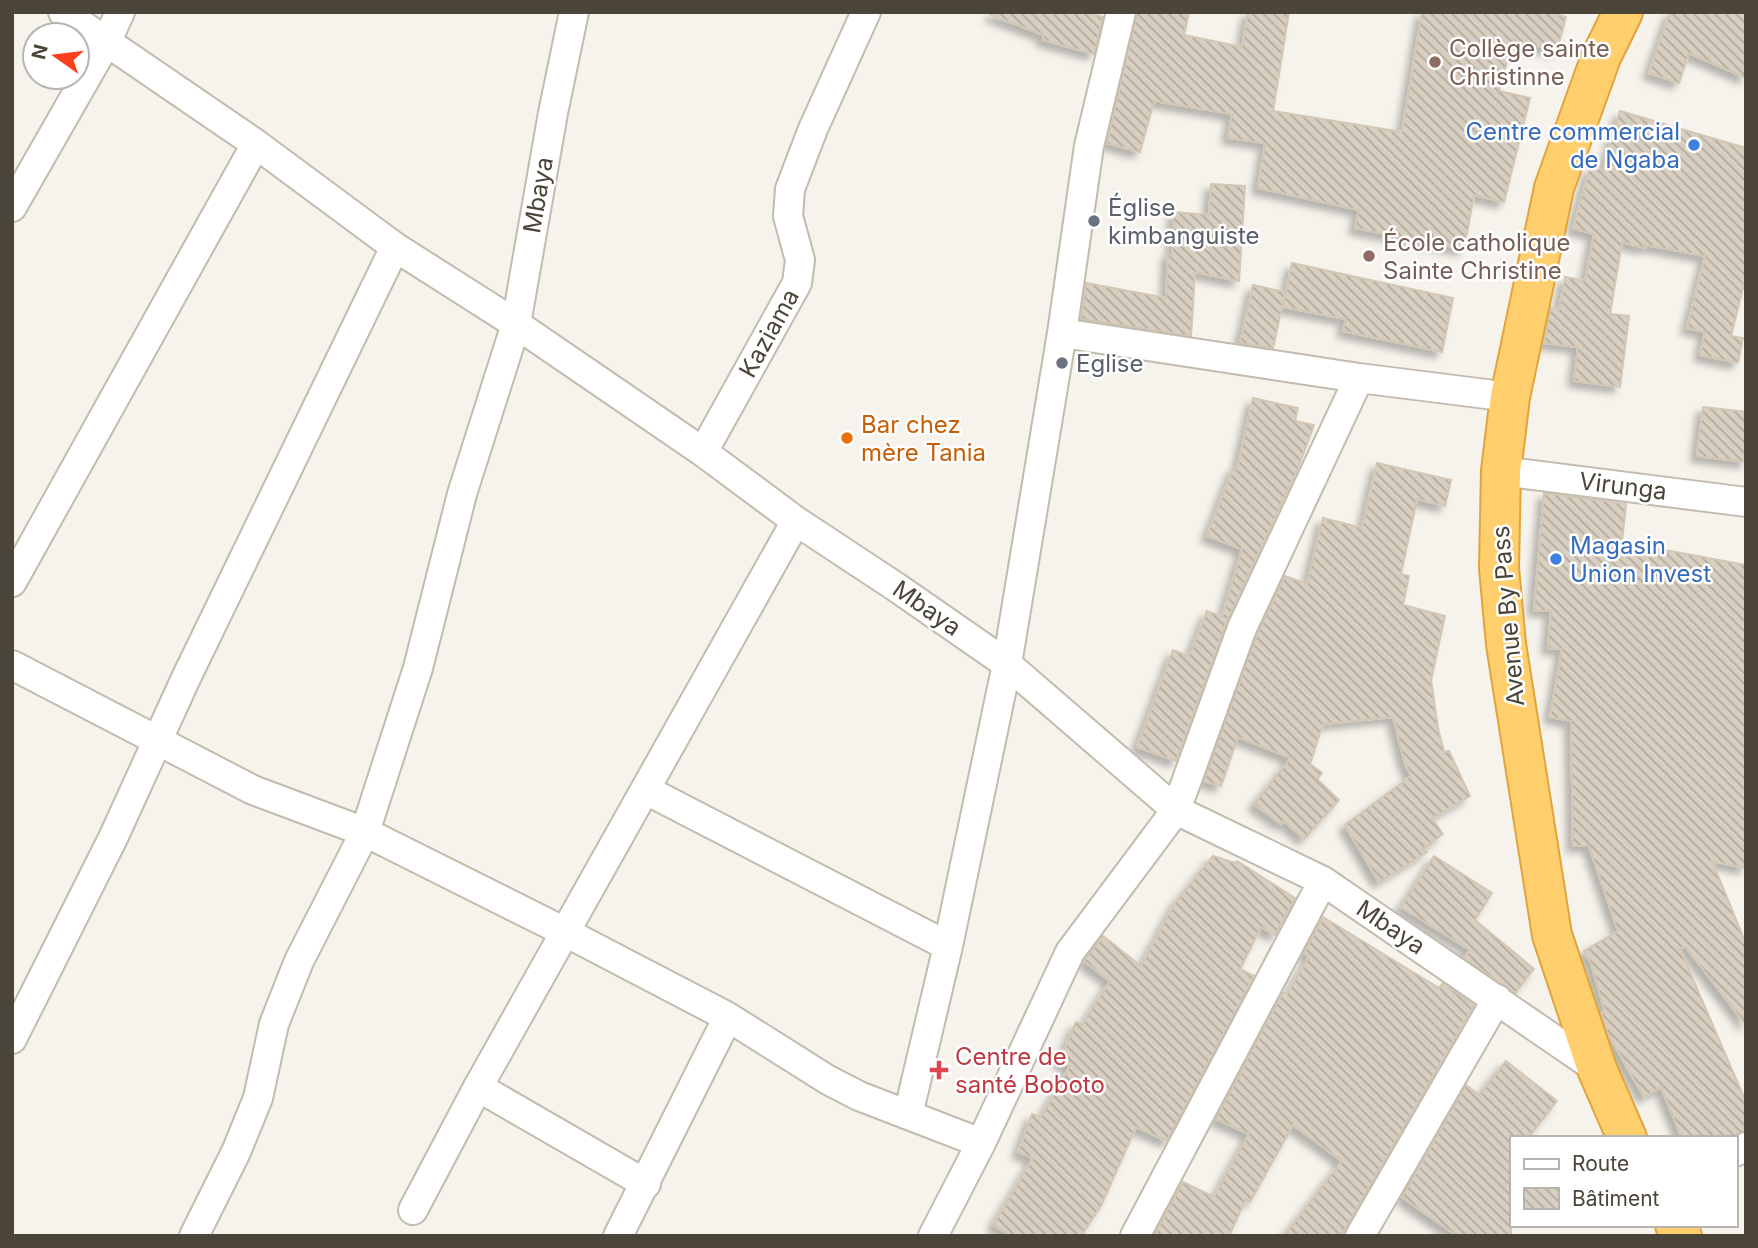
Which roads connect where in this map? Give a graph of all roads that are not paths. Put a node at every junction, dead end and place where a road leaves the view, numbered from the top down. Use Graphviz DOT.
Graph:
graph roads {
  1 [pos="64,12"];
  2 [pos="120,12"];
  3 [pos="574,12"];
  4 [pos="866,12"];
  5 [pos="1121,12"];
  6 [pos="1622,12"];
  7 [pos="107,41"];
  8 [pos="256,144"];
  9 [pos="12,208"];
  10 [pos="395,247"];
  11 [pos="516,324"];
  12 [pos="1062,333"];
  13 [pos="1359,378"];
  14 [pos="1510,397"];
  15 [pos="703,452"];
  16 [pos="1501,471"];
  17 [pos="1746,502"];
  18 [pos="796,521"];
  19 [pos="12,582"];
  20 [pos="1007,664"];
  21 [pos="12,665"];
  22 [pos="157,741"];
  23 [pos="646,790"];
  24 [pos="1176,810"];
  25 [pos="365,832"];
  26 [pos="1323,881"];
  27 [pos="567,933"];
  28 [pos="948,946"];
  29 [pos="1497,999"];
  30 [pos="728,1017"];
  31 [pos="12,1039"];
  32 [pos="1597,1069"];
  33 [pos="478,1087"];
  34 [pos="908,1115"];
  35 [pos="1626,1136"];
  36 [pos="981,1143"];
  37 [pos="646,1184"];
  38 [pos="413,1210"];
  39 [pos="194,1236"];
  40 [pos="618,1236"];
  41 [pos="933,1236"];
  42 [pos="1135,1236"];
  43 [pos="1360,1236"];
  1 -- 7 [label="street"];
  2 -- 7 [label="street"];
  3 -- 11 [label="street, Mbaya"];
  4 -- 15 [label="street, Kaziama"];
  5 -- 12 [label="street"];
  6 -- 14 [label="highway, Avenue By Pass"];
  7 -- 8 [label="street"];
  7 -- 9 [label="street"];
  8 -- 10 [label="street"];
  8 -- 19 [label="street"];
  10 -- 11 [label="street"];
  10 -- 22 [label="street"];
  11 -- 15 [label="street, Mbaya"];
  11 -- 25 [label="street"];
  12 -- 13 [label="street"];
  12 -- 20 [label="street"];
  13 -- 14 [label="street"];
  13 -- 24 [label="street"];
  14 -- 16 [label="highway, Avenue By Pass"];
  15 -- 18 [label="street, Mbaya"];
  16 -- 17 [label="street, Virunga"];
  16 -- 32 [label="highway, Avenue By Pass"];
  18 -- 20 [label="street, Mbaya"];
  18 -- 23 [label="street"];
  20 -- 24 [label="street, Mbaya"];
  20 -- 28 [label="street"];
  21 -- 22 [label="street"];
  22 -- 25 [label="street"];
  22 -- 31 [label="street"];
  23 -- 27 [label="street"];
  23 -- 28 [label="street"];
  24 -- 26 [label="street, Mbaya"];
  24 -- 36 [label="street"];
  25 -- 27 [label="street"];
  25 -- 39 [label="street"];
  26 -- 29 [label="street, Mbaya"];
  26 -- 42 [label="street"];
  27 -- 30 [label="street"];
  27 -- 33 [label="street"];
  28 -- 34 [label="street"];
  29 -- 32 [label="street, Mbaya"];
  29 -- 43 [label="street"];
  30 -- 34 [label="street"];
  30 -- 37 [label="street"];
  32 -- 35 [label="highway, Avenue By Pass"];
  33 -- 37 [label="street"];
  33 -- 38 [label="street"];
  34 -- 36 [label="street"];
  36 -- 41 [label="street"];
  37 -- 40 [label="street"];
}
